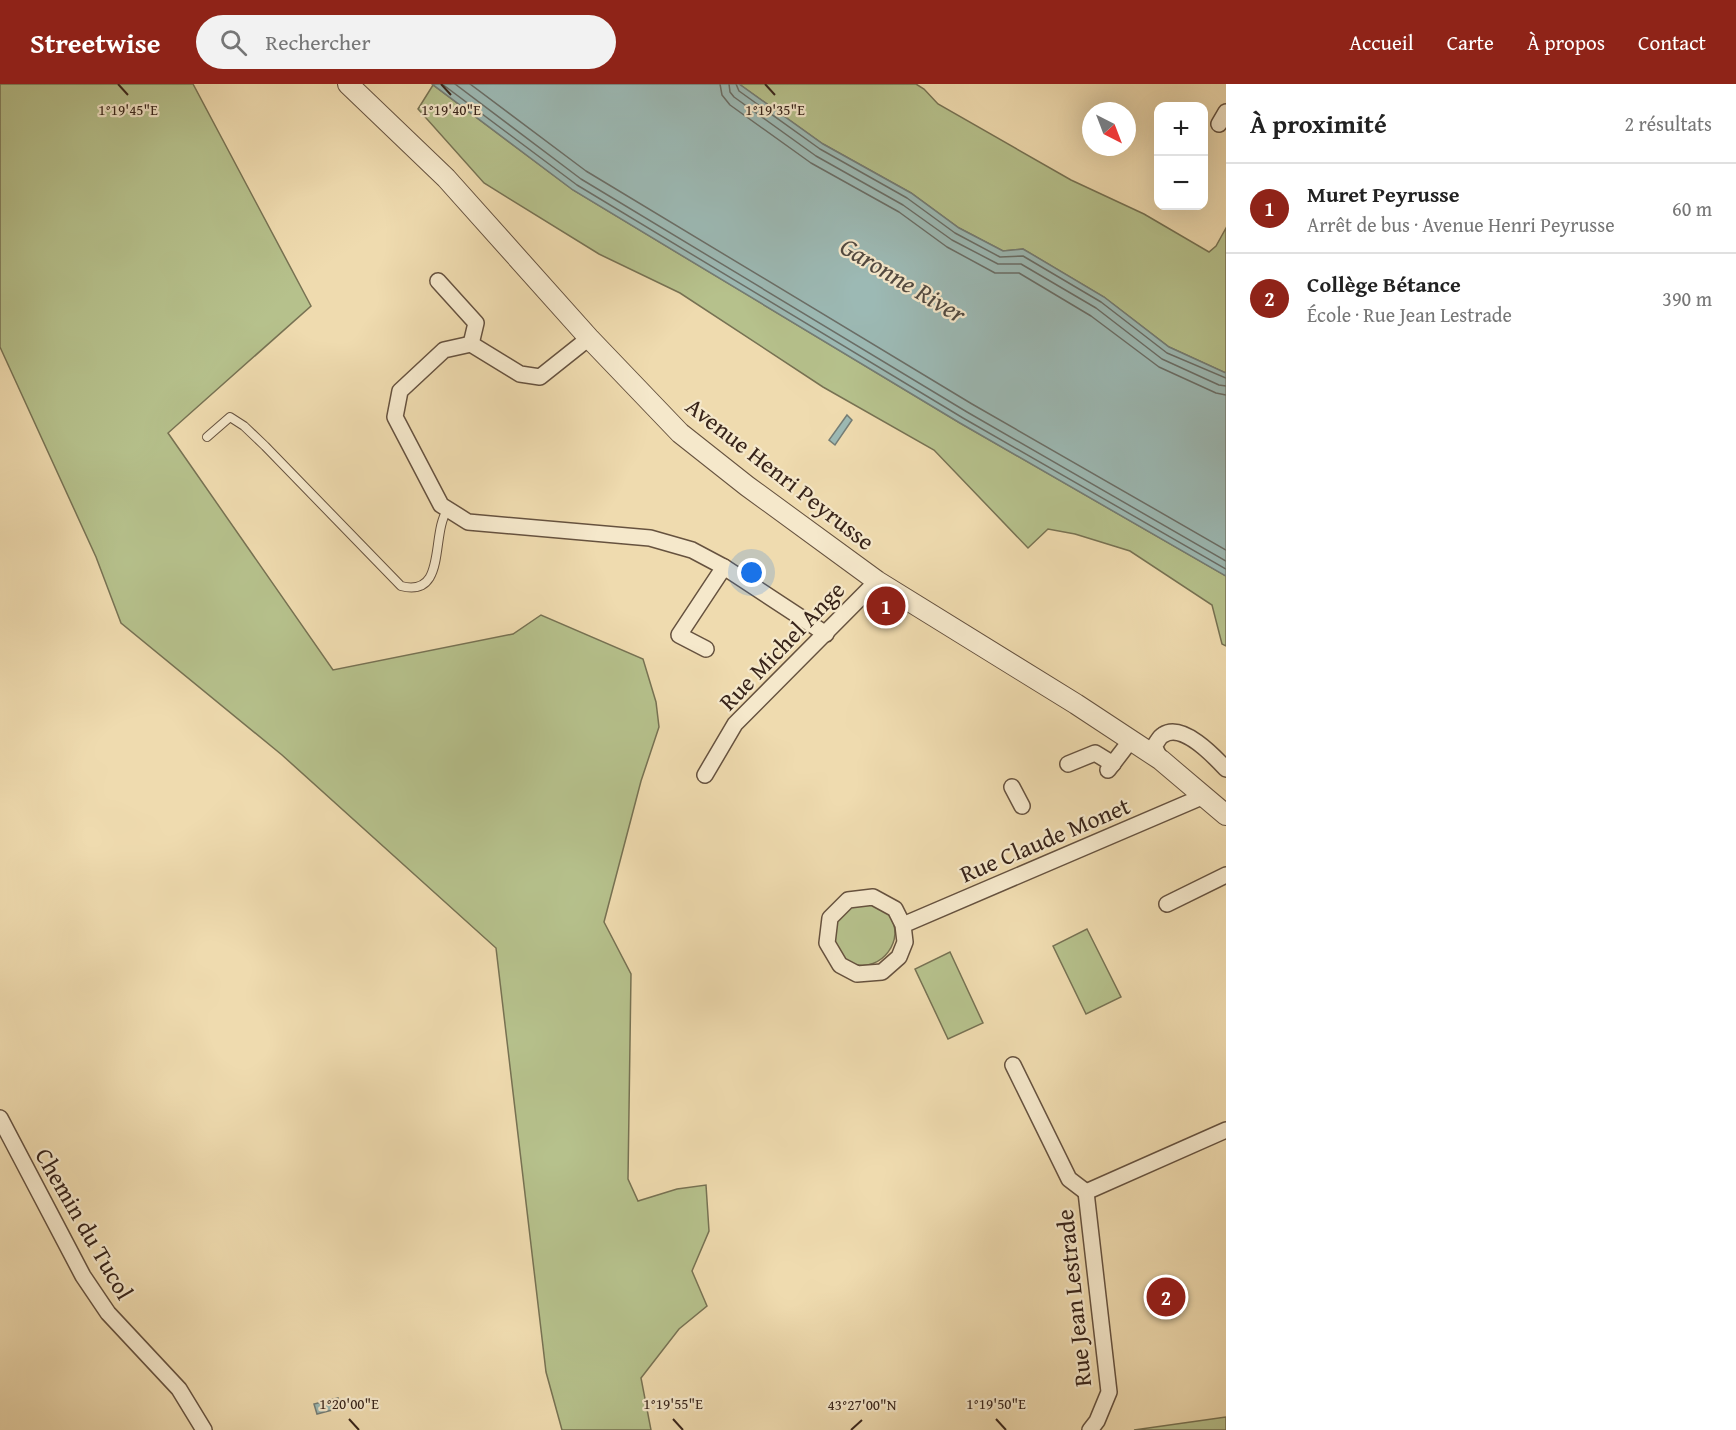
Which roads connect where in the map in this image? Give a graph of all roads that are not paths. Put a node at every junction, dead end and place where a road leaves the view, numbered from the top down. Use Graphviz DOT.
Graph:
graph roads {
  1 [pos="348,84"];
  2 [pos="438,281"];
  3 [pos="589,338"];
  4 [pos="471,344"];
  5 [pos="207,436"];
  6 [pos="448,509"];
  7 [pos="724,567"];
  8 [pos="877,581"];
  9 [pos="826,634"];
  10 [pos="706,649"];
  11 [pos="1131,741"];
  12 [pos="1161,760"];
  13 [pos="1068,764"];
  14 [pos="1226,768"];
  15 [pos="705,775"];
  16 [pos="1012,787"];
  17 [pos="1204,796"];
  18 [pos="1022,806"];
  19 [pos="1226,815"];
  20 [pos="1226,875"];
  21 [pos="1167,904"];
  22 [pos="903,925"];
  23 [pos="1013,1065"];
  24 [pos="0,1118"];
  25 [pos="1226,1130"];
  26 [pos="1086,1192"];
  27 [pos="204,1430"];
  28 [pos="1090,1430"];
  1 -- 3 [label="street, Avenue Henri Peyrusse"];
  2 -- 4 [label="street"];
  3 -- 4 [label="street"];
  3 -- 8 [label="street, Avenue Henri Peyrusse"];
  4 -- 6 [label="street"];
  5 -- 6 [label="lane"];
  6 -- 7 [label="street"];
  7 -- 9 [label="street"];
  7 -- 10 [label="street"];
  8 -- 9 [label="street, Rue Michel Ange"];
  8 -- 11 [label="street, Avenue Henri Peyrusse"];
  9 -- 15 [label="street, Rue Michel Ange"];
  11 -- 12 [label="street, Avenue Henri Peyrusse"];
  11 -- 13 [label="street"];
  12 -- 14 [label="street"];
  12 -- 17 [label="street, Avenue Henri Peyrusse"];
  16 -- 18 [label="street"];
  17 -- 19 [label="street, Avenue Henri Peyrusse"];
  17 -- 22 [label="street, Rue Claude Monet"];
  20 -- 21 [label="street"];
  22 -- 22 [label="street"];
  23 -- 26 [label="street"];
  24 -- 27 [label="street, Chemin du Tucol"];
  25 -- 26 [label="street"];
  26 -- 28 [label="street, Rue Jean Lestrade"];
}
